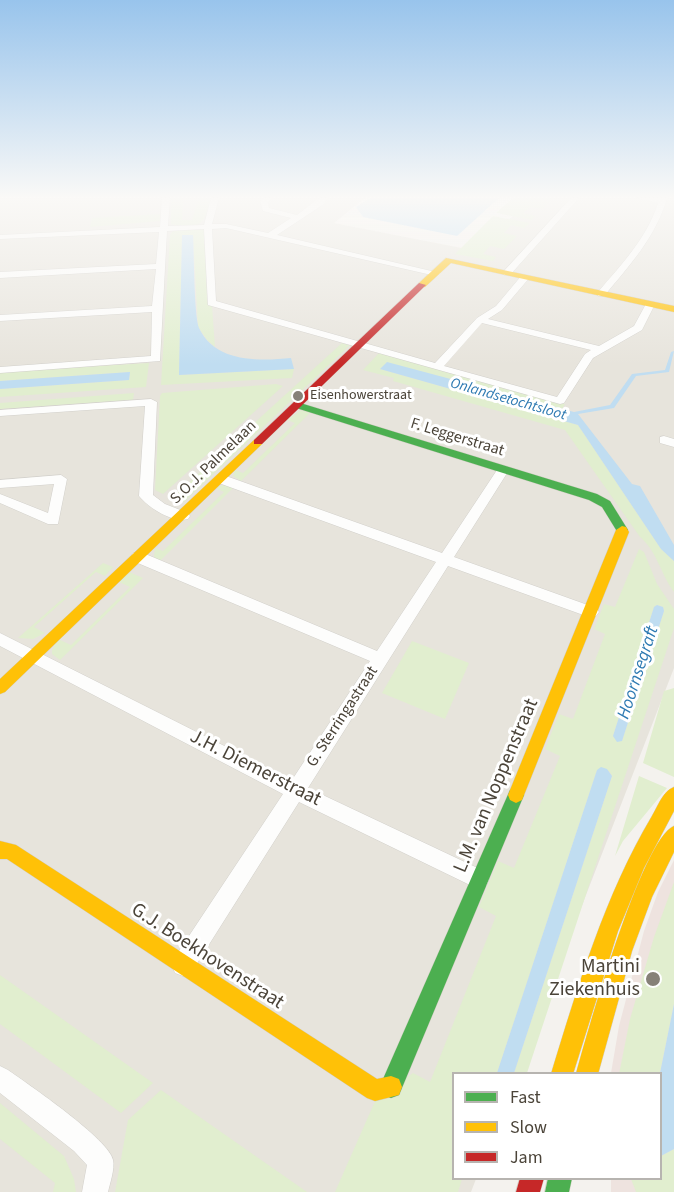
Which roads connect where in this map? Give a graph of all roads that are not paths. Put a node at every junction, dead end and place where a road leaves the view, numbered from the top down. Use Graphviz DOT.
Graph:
graph roads {
  1 [pos="162,254"];
  2 [pos="209,254"];
  3 [pos="352,254"];
  4 [pos="525,254"];
  5 [pos="632,254"];
  6 [pos="161,266"];
  7 [pos="436,273"];
  8 [pos="507,273"];
  9 [pos="0,275"];
  10 [pos="525,277"];
  11 [pos="601,294"];
  12 [pos="650,304"];
  13 [pos="157,309"];
  14 [pos="674,309"];
  15 [pos="0,318"];
  16 [pos="480,320"];
  17 [pos="358,346"];
  18 [pos="599,350"];
  19 [pos="437,367"];
  20 [pos="0,370"];
  21 [pos="297,405"];
  22 [pos="0,413"];
  23 [pos="503,470"];
  24 [pos="221,479"];
  25 [pos="0,484"];
  26 [pos="0,498"];
  27 [pos="606,504"];
  28 [pos="183,516"];
  29 [pos="138,557"];
  30 [pos="445,559"];
  31 [pos="591,612"];
  32 [pos="0,639"];
  33 [pos="33,656"];
  34 [pos="381,659"];
  35 [pos="0,688"];
  36 [pos="296,791"];
  37 [pos="674,795"];
  38 [pos="674,834"];
  39 [pos="0,850"];
  40 [pos="479,879"];
  41 [pos="183,965"];
  42 [pos="563,1072"];
  43 [pos="587,1072"];
  44 [pos="0,1078"];
  45 [pos="393,1086"];
  46 [pos="95,1192"];
  1 -- 6 [label="street"];
  2 -- 17 [label="street"];
  3 -- 7 [label="street"];
  4 -- 8 [label="street"];
  5 -- 11 [label="street"];
  6 -- 9 [label="street"];
  6 -- 13 [label="street"];
  7 -- 8 [label="street, S.O.J. Palmelaan"];
  7 -- 17 [label="street, S.O.J. Palmelaan"];
  8 -- 10 [label="street"];
  10 -- 11 [label="street"];
  10 -- 16 [label="street"];
  11 -- 12 [label="street"];
  12 -- 14 [label="street"];
  12 -- 18 [label="street"];
  13 -- 15 [label="street"];
  13 -- 20 [label="street"];
  16 -- 18 [label="street"];
  16 -- 19 [label="street"];
  17 -- 19 [label="street"];
  17 -- 21 [label="street, S.O.J. Palmelaan"];
  18 -- 19 [label="street"];
  21 -- 23 [label="street, F. Leggerstraat"];
  21 -- 24 [label="street, S.O.J. Palmelaan"];
  22 -- 28 [label="street"];
  23 -- 27 [label="street, F. Leggerstraat"];
  23 -- 30 [label="street, G. Sterringastraat"];
  24 -- 28 [label="street, S.O.J. Palmelaan"];
  24 -- 30 [label="street"];
  25 -- 26 [label="street"];
  27 -- 31 [label="street, L.M. van Noppenstraat"];
  28 -- 29 [label="street, S.O.J. Palmelaan"];
  29 -- 33 [label="street, S.O.J. Palmelaan"];
  29 -- 34 [label="street"];
  30 -- 31 [label="street"];
  30 -- 34 [label="street, G. Sterringastraat"];
  31 -- 40 [label="street, L.M. van Noppenstraat"];
  32 -- 33 [label="street, J.H. Diemerstraat"];
  33 -- 35 [label="street, S.O.J. Palmelaan"];
  33 -- 36 [label="street, J.H. Diemerstraat"];
  34 -- 36 [label="street, G. Sterringastraat"];
  36 -- 40 [label="street, J.H. Diemerstraat"];
  36 -- 41 [label="street, G. Sterringastraat"];
  37 -- 42 [label="street"];
  38 -- 43 [label="street"];
  39 -- 41 [label="street, G.J. Boekhovenstraat"];
  40 -- 45 [label="street, L.M. van Noppenstraat"];
  41 -- 45 [label="street, G.J. Boekhovenstraat"];
  44 -- 46 [label="street"];
}
